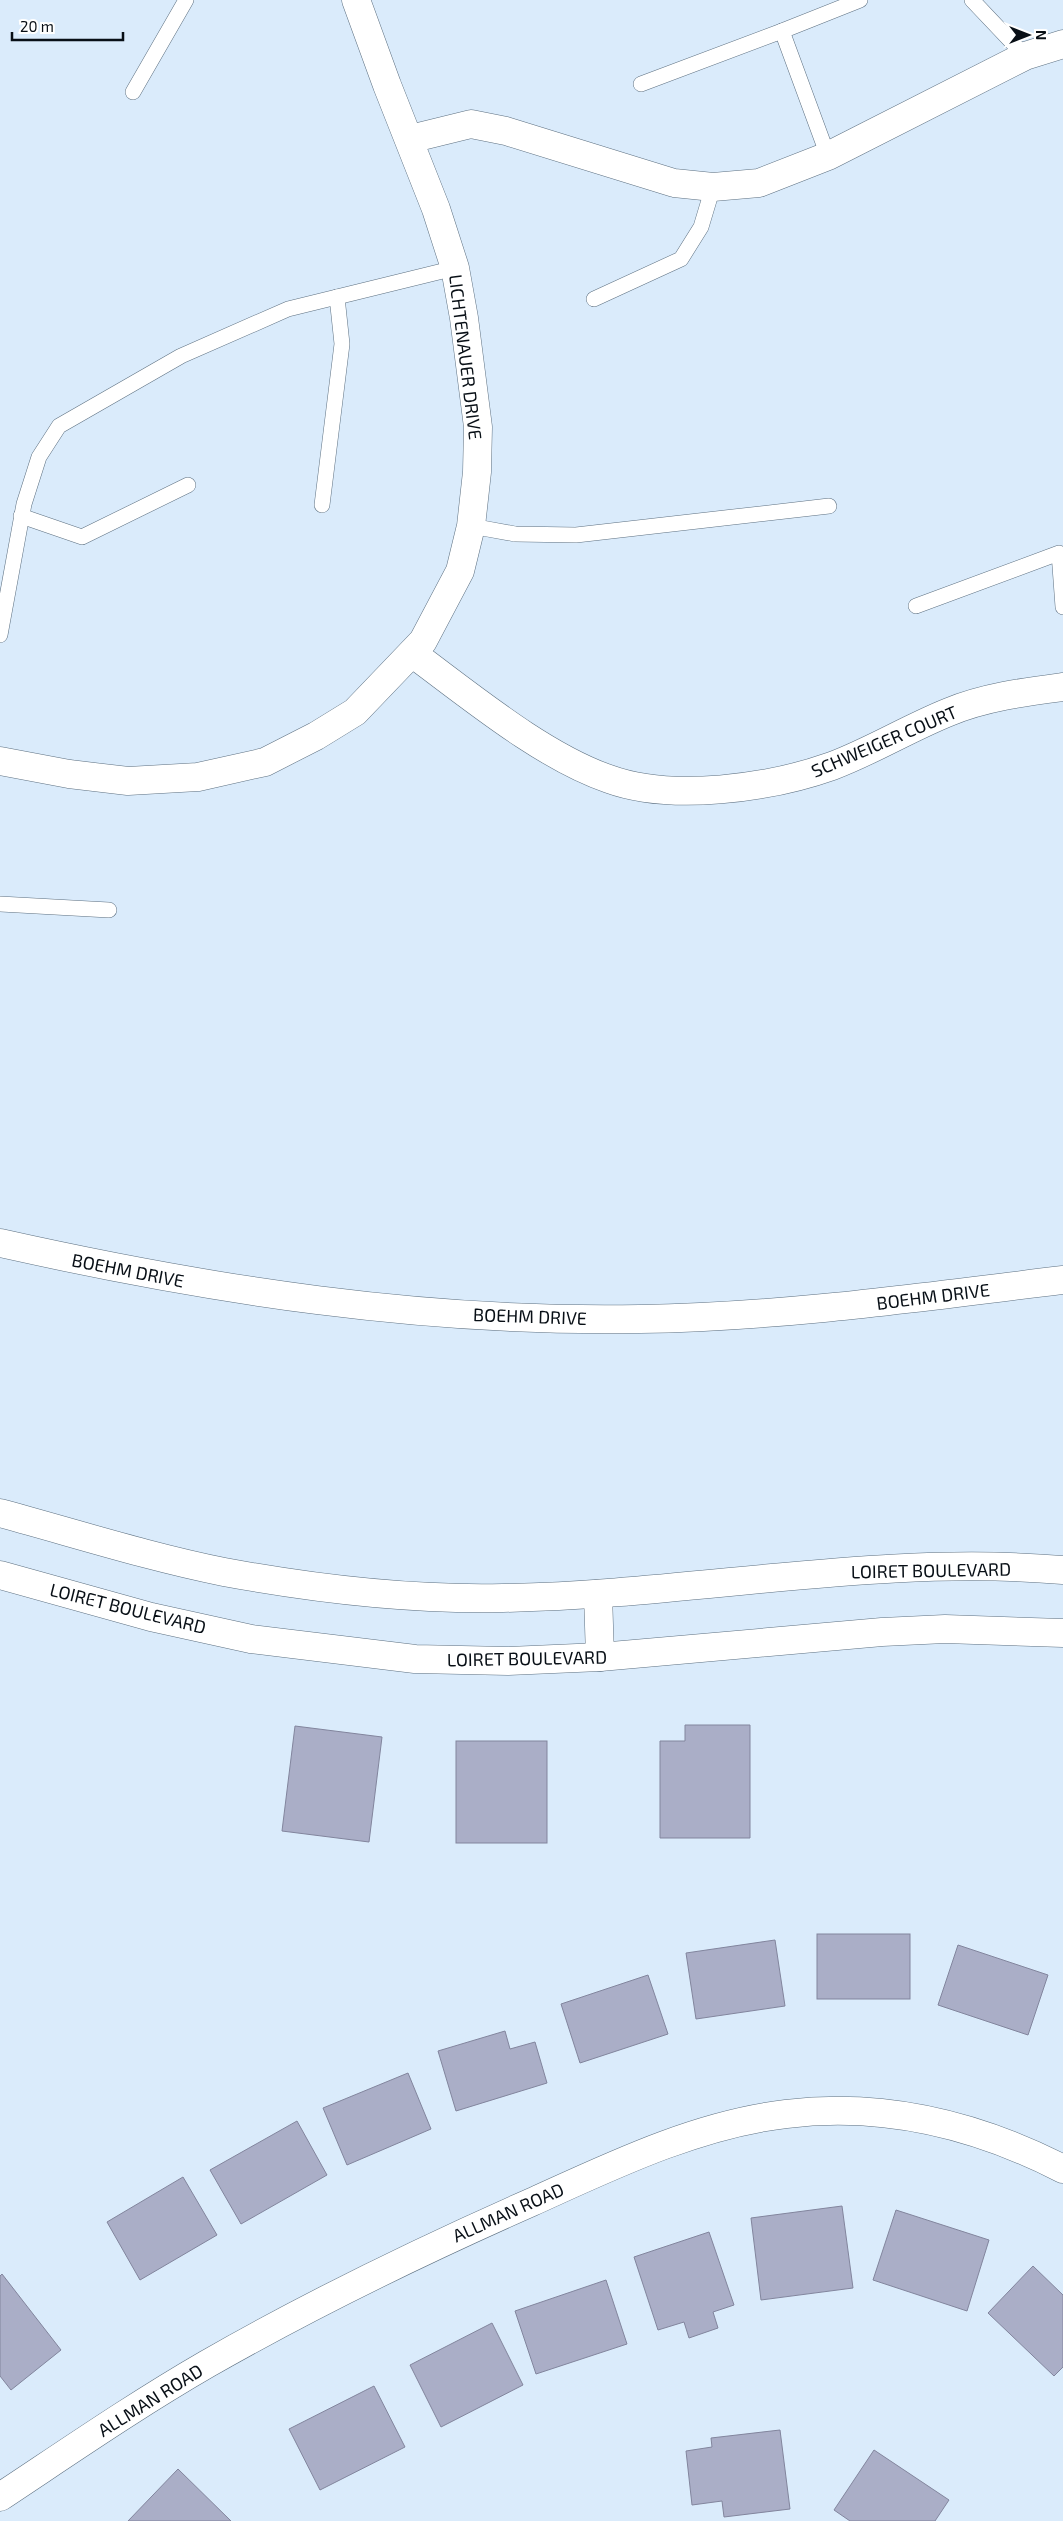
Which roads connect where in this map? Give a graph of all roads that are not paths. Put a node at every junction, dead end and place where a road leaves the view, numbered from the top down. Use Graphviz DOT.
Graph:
graph roads {
  1 [pos="186,0"];
  2 [pos="356,0"];
  3 [pos="860,0"];
  4 [pos="972,0"];
  5 [pos="782,31"];
  6 [pos="1063,44"];
  7 [pos="1025,56"];
  8 [pos="641,84"];
  9 [pos="133,92"];
  10 [pos="410,139"];
  11 [pos="828,156"];
  12 [pos="713,187"];
  13 [pos="455,268"];
  14 [pos="337,297"];
  15 [pos="594,299"];
  16 [pos="188,485"];
  17 [pos="322,505"];
  18 [pos="829,506"];
  19 [pos="21,516"];
  20 [pos="471,526"];
  21 [pos="1061,553"];
  22 [pos="916,606"];
  23 [pos="1063,607"];
  24 [pos="0,635"];
  25 [pos="412,653"];
  26 [pos="1063,687"];
  27 [pos="0,761"];
  28 [pos="0,904"];
  29 [pos="109,910"];
  30 [pos="0,1243"];
  31 [pos="1063,1280"];
  32 [pos="0,1513"];
  33 [pos="1063,1570"];
  34 [pos="0,1575"];
  35 [pos="598,1594"];
  36 [pos="1063,1633"];
  37 [pos="600,1657"];
  38 [pos="1063,2169"];
  39 [pos="0,2498"];
  1 -- 9 [label="lane"];
  2 -- 10 [label="street, LICHTENAUER DRIVE"];
  3 -- 5 [label="lane"];
  4 -- 7 [label="lane"];
  5 -- 8 [label="lane"];
  5 -- 11 [label="lane"];
  6 -- 7 [label="street"];
  7 -- 11 [label="street"];
  10 -- 12 [label="street"];
  10 -- 13 [label="street, LICHTENAUER DRIVE"];
  11 -- 12 [label="street"];
  12 -- 15 [label="lane"];
  13 -- 14 [label="lane"];
  13 -- 20 [label="street, LICHTENAUER DRIVE"];
  14 -- 17 [label="lane"];
  14 -- 19 [label="lane"];
  16 -- 19 [label="lane"];
  18 -- 20 [label="lane"];
  19 -- 24 [label="lane"];
  20 -- 25 [label="street, LICHTENAUER DRIVE"];
  21 -- 22 [label="lane"];
  21 -- 23 [label="lane"];
  25 -- 26 [label="street, SCHWEIGER COURT"];
  25 -- 27 [label="street, LICHTENAUER DRIVE"];
  28 -- 29 [label="lane"];
  30 -- 31 [label="street, BOEHM DRIVE"];
  32 -- 35 [label="street, LOIRET BOULEVARD"];
  33 -- 35 [label="street, LOIRET BOULEVARD"];
  34 -- 37 [label="street, LOIRET BOULEVARD"];
  35 -- 37 [label="street"];
  36 -- 37 [label="street, LOIRET BOULEVARD"];
  38 -- 39 [label="street, ALLMAN ROAD"];
}
